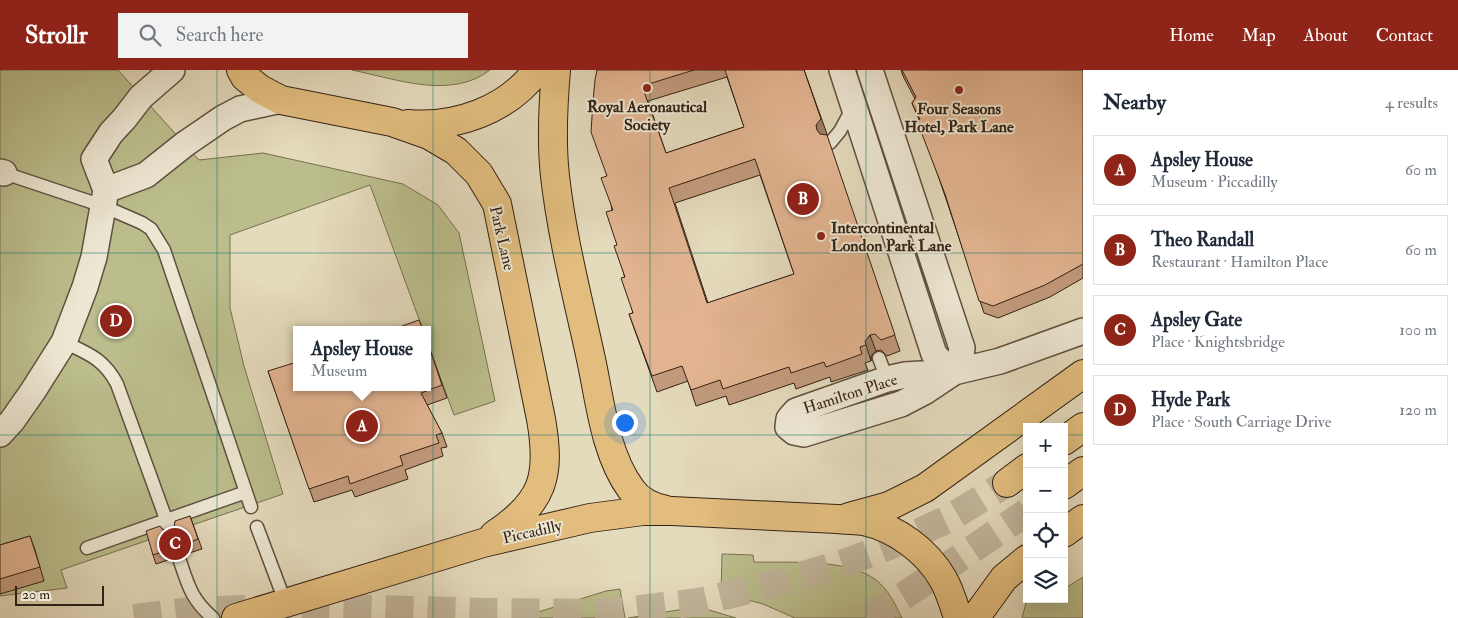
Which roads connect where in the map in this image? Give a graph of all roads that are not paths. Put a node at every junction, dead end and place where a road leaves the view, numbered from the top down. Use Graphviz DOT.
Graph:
graph roads {
  1 [pos="172,70"];
  2 [pos="241,70"];
  3 [pos="537,70"];
  4 [pos="556,70"];
  5 [pos="842,70"];
  6 [pos="874,72"];
  7 [pos="282,100"];
  8 [pos="854,106"];
  9 [pos="392,122"];
  10 [pos="830,143"];
  11 [pos="2,173"];
  12 [pos="104,198"];
  13 [pos="1083,331"];
  14 [pos="64,342"];
  15 [pos="954,372"];
  16 [pos="1083,374"];
  17 [pos="1083,427"];
  18 [pos="0,434"];
  19 [pos="1068,438"];
  20 [pos="1083,471"];
  21 [pos="1068,482"];
  22 [pos="246,492"];
  23 [pos="250,507"];
  24 [pos="672,511"];
  25 [pos="837,519"];
  26 [pos="1083,519"];
  27 [pos="167,520"];
  28 [pos="257,527"];
  29 [pos="1068,530"];
  30 [pos="171,533"];
  31 [pos="483,543"];
  32 [pos="87,548"];
  33 [pos="179,558"];
  34 [pos="1023,562"];
  35 [pos="286,604"];
  36 [pos="212,618"];
  37 [pos="237,618"];
  38 [pos="958,618"];
  39 [pos="975,618"];
  1 -- 12 [label="street"];
  2 -- 7 [label="main road, Park Lane"];
  3 -- 9 [label="main road"];
  4 -- 24 [label="main road"];
  5 -- 8 [label="street"];
  6 -- 15 [label="street"];
  7 -- 9 [label="main road, Park Lane"];
  7 -- 12 [label="street"];
  8 -- 10 [label="lane"];
  8 -- 15 [label="street"];
  9 -- 31 [label="main road, Park Lane"];
  11 -- 12 [label="lane"];
  12 -- 14 [label="street"];
  12 -- 22 [label="lane"];
  13 -- 15 [label="street, Hamilton Place"];
  14 -- 18 [label="street"];
  14 -- 27 [label="lane"];
  15 -- 15 [label="street, Hamilton Place"];
  16 -- 25 [label="main road"];
  17 -- 19 [label="main road"];
  20 -- 21 [label="main road"];
  22 -- 23 [label="lane"];
  22 -- 27 [label="lane"];
  24 -- 25 [label="main road, Piccadilly"];
  24 -- 31 [label="main road, Piccadilly"];
  25 -- 38 [label="main road"];
  26 -- 29 [label="main road"];
  27 -- 30 [label="lane"];
  27 -- 32 [label="lane"];
  28 -- 35 [label="lane"];
  31 -- 35 [label="main road, Piccadilly"];
  33 -- 36 [label="lane"];
  34 -- 39 [label="main road"];
  35 -- 37 [label="main road, Piccadilly"];
}
